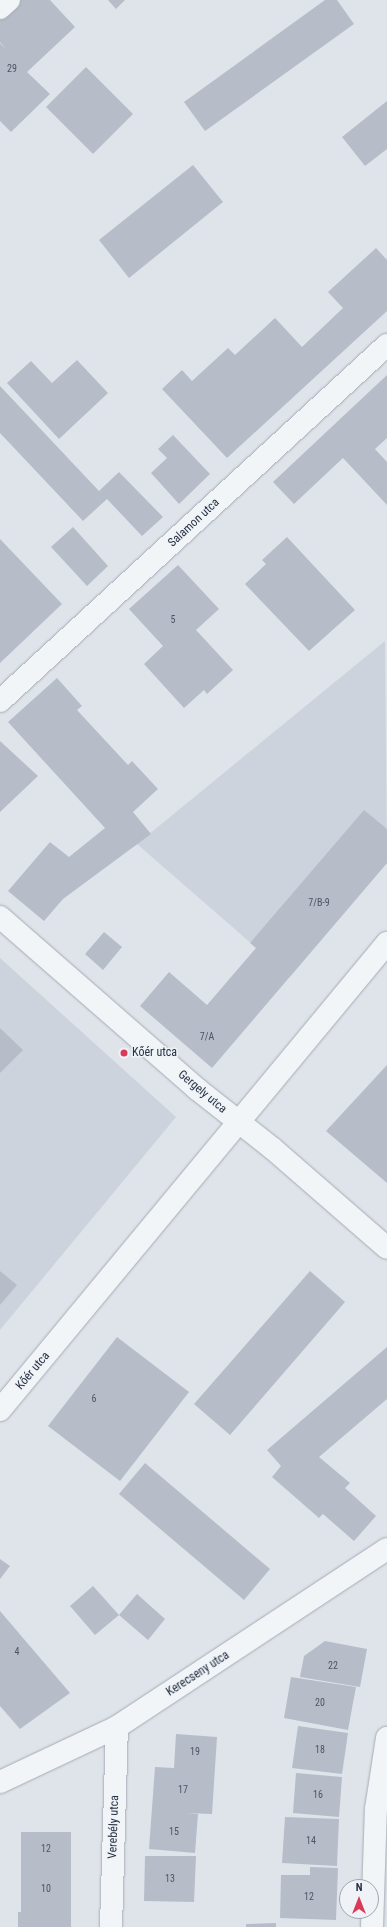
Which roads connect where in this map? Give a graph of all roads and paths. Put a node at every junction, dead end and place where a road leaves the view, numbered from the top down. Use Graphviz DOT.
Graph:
graph roads {
  1 [pos="9,0"];
  2 [pos="0,8"];
  3 [pos="387,345"];
  4 [pos="0,701"];
  5 [pos="0,917"];
  6 [pos="387,943"];
  7 [pos="239,1123"];
  8 [pos="387,1248"];
  9 [pos="0,1410"];
  10 [pos="387,1549"];
  11 [pos="117,1727"];
  12 [pos="387,1738"];
  13 [pos="0,1782"];
  14 [pos="111,1927"];
  15 [pos="372,1927"];
  1 -- 2 [label="street"];
  3 -- 4 [label="street, Salamon utca"];
  5 -- 7 [label="street, Gergely utca"];
  6 -- 7 [label="street, Kőér utca"];
  7 -- 8 [label="street, Gergely utca"];
  7 -- 9 [label="street, Kőér utca"];
  10 -- 11 [label="street, Kerecseny utca"];
  11 -- 13 [label="street, Kerecseny utca"];
  11 -- 14 [label="street, Verebély utca"];
  12 -- 15 [label="street"];
}
